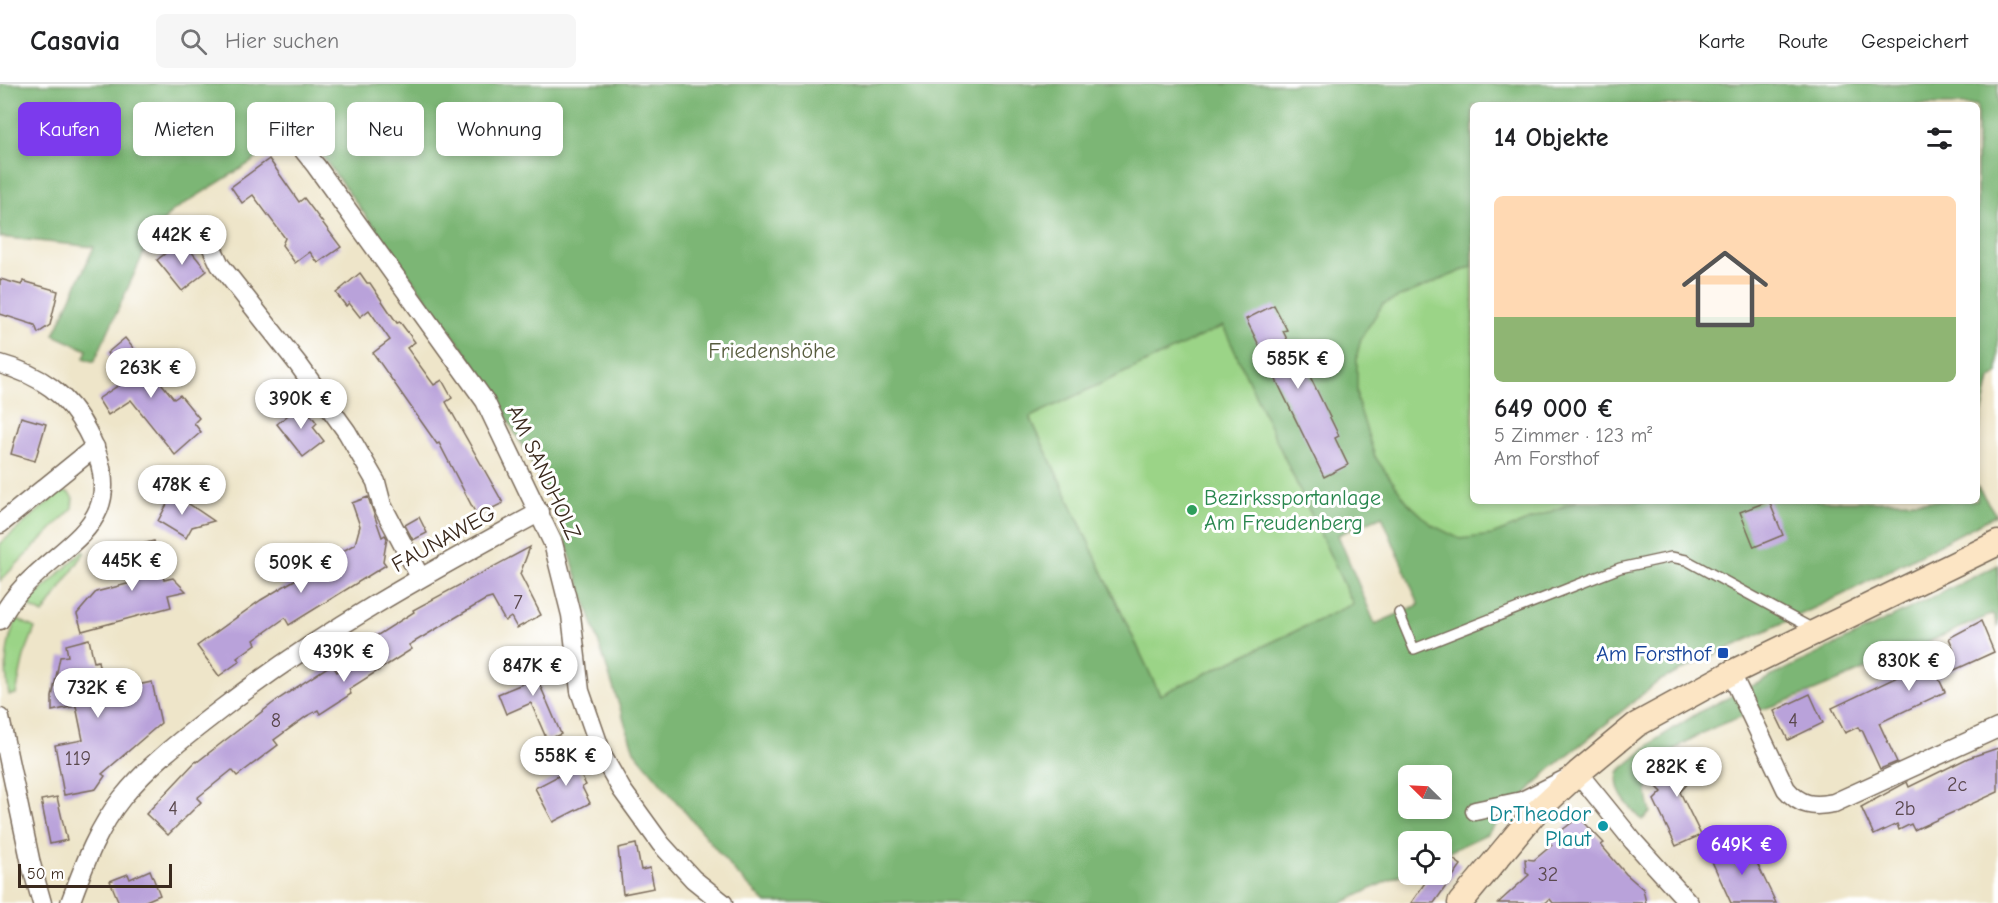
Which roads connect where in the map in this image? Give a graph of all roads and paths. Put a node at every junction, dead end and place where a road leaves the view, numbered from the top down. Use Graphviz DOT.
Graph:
graph roads {
  1 [pos="308,156"];
  2 [pos="205,233"];
  3 [pos="0,364"];
  4 [pos="95,447"];
  5 [pos="540,512"];
  6 [pos="0,524"];
  7 [pos="1998,543"];
  8 [pos="420,577"];
  9 [pos="1399,613"];
  10 [pos="0,620"];
  11 [pos="1816,631"];
  12 [pos="1731,673"];
  13 [pos="0,718"];
  14 [pos="1998,728"];
  15 [pos="1578,773"];
  16 [pos="1475,811"];
  17 [pos="42,903"];
  18 [pos="70,903"];
  19 [pos="723,903"];
  20 [pos="1460,903"];
  21 [pos="1689,903"];
  1 -- 5 [label="street, AM SANDHOLZ"];
  2 -- 8 [label="street"];
  3 -- 4 [label="street"];
  4 -- 6 [label="street"];
  4 -- 10 [label="street"];
  5 -- 8 [label="street, FAUNAWEG"];
  5 -- 19 [label="street, AM SANDHOLZ"];
  7 -- 11 [label="street"];
  8 -- 18 [label="street, FAUNAWEG"];
  9 -- 11 [label="lane"];
  11 -- 12 [label="street"];
  12 -- 14 [label="street"];
  12 -- 15 [label="street"];
  13 -- 17 [label="street"];
  15 -- 16 [label="street"];
  15 -- 20 [label="street"];
  15 -- 21 [label="street"];
}
